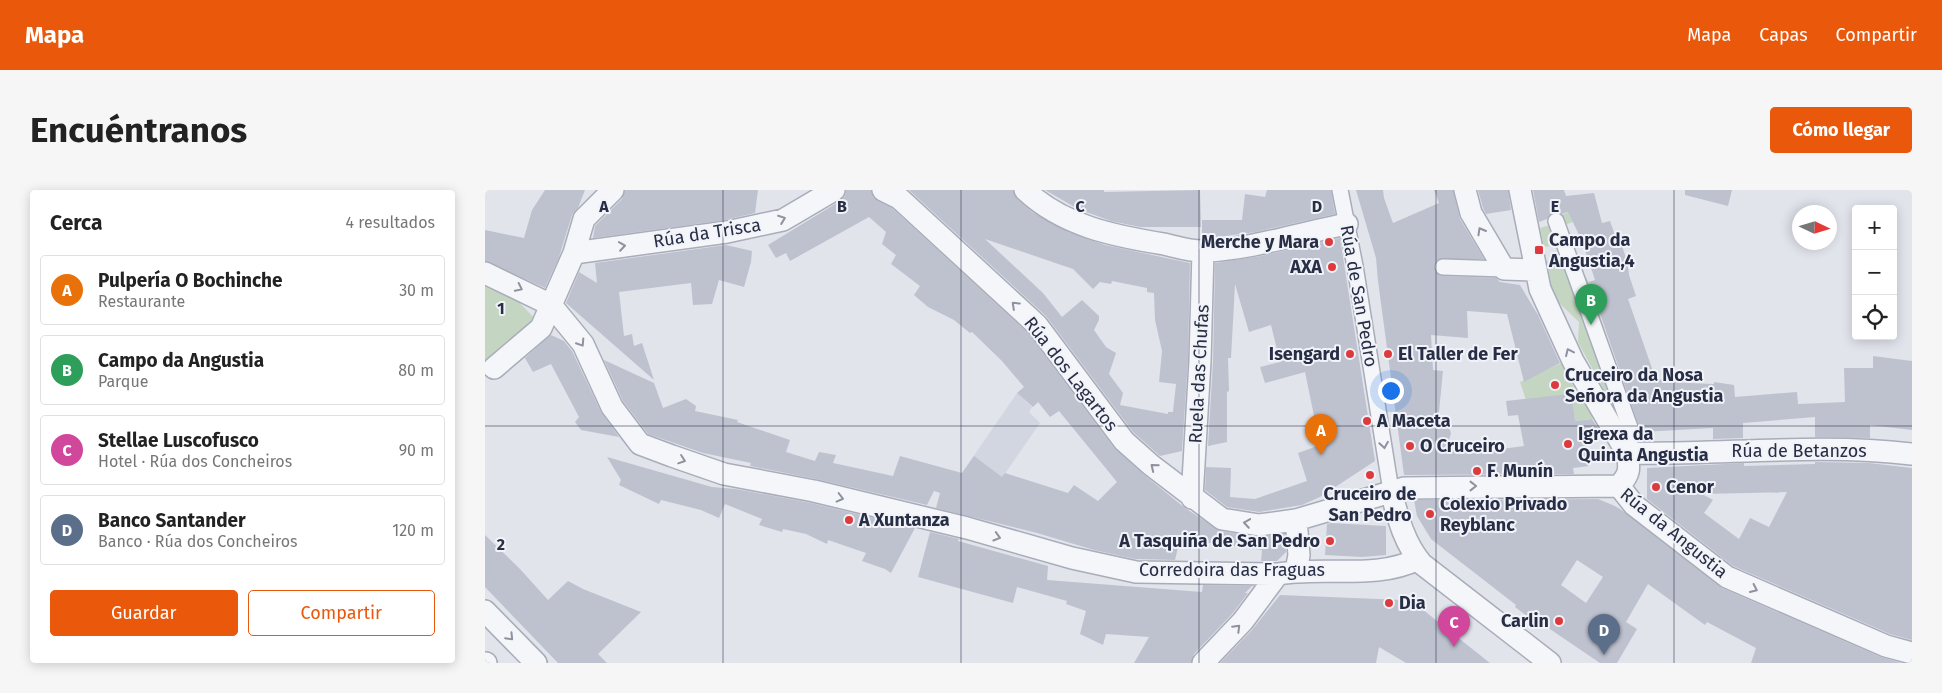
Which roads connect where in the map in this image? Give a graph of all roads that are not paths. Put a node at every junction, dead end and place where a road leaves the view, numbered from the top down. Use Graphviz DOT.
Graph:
graph roads {
  1 [pos="613,190"];
  2 [pos="834,190"];
  3 [pos="883,190"];
  4 [pos="1025,190"];
  5 [pos="1339,190"];
  6 [pos="1465,190"];
  7 [pos="1520,190"];
  8 [pos="1556,221"];
  9 [pos="1347,224"];
  10 [pos="1203,251"];
  11 [pos="574,253"];
  12 [pos="1443,267"];
  13 [pos="1504,270"];
  14 [pos="1535,270"];
  15 [pos="485,273"];
  16 [pos="551,305"];
  17 [pos="495,368"];
  18 [pos="1627,453"];
  19 [pos="1912,454"];
  20 [pos="1619,486"];
  21 [pos="1391,490"];
  22 [pos="1193,498"];
  23 [pos="1296,520"];
  24 [pos="1418,559"];
  25 [pos="1287,572"];
  26 [pos="485,611"];
  27 [pos="1912,653"];
  28 [pos="536,663"];
  29 [pos="1203,663"];
  30 [pos="1550,663"];
  1 -- 11 [label="street"];
  11 -- 2 [label="street, Rúa da Trisca, one-way"];
  22 -- 3 [label="street, Rúa dos Lagartos, one-way"];
  4 -- 10 [label="street"];
  5 -- 9 [label="street, Rúa de San Pedro"];
  13 -- 6 [label="street, one-way"];
  7 -- 14 [label="street"];
  8 -- 18 [label="street"];
  9 -- 10 [label="street"];
  9 -- 21 [label="street, Rúa de San Pedro, one-way"];
  10 -- 22 [label="street, Ruela das Chufas"];
  11 -- 16 [label="street"];
  12 -- 13 [label="street"];
  13 -- 14 [label="street"];
  18 -- 14 [label="street, one-way"];
  15 -- 16 [label="street, Corredoira das Fraguas, one-way"];
  16 -- 17 [label="street"];
  16 -- 25 [label="street, Corredoira das Fraguas, one-way"];
  18 -- 19 [label="street, Rúa de Betanzos"];
  18 -- 20 [label="street"];
  21 -- 20 [label="street, Rúa da Angustia, one-way"];
  20 -- 27 [label="street, Rúa da Angustia, one-way"];
  21 -- 23 [label="street, Rúa da Angustia"];
  21 -- 24 [label="street"];
  23 -- 22 [label="street, Rúa dos Lagartos, one-way"];
  23 -- 25 [label="street"];
  24 -- 25 [label="street, Corredoira das Fraguas"];
  24 -- 30 [label="street"];
  29 -- 25 [label="street, one-way"];
  26 -- 28 [label="street, one-way"];
}
